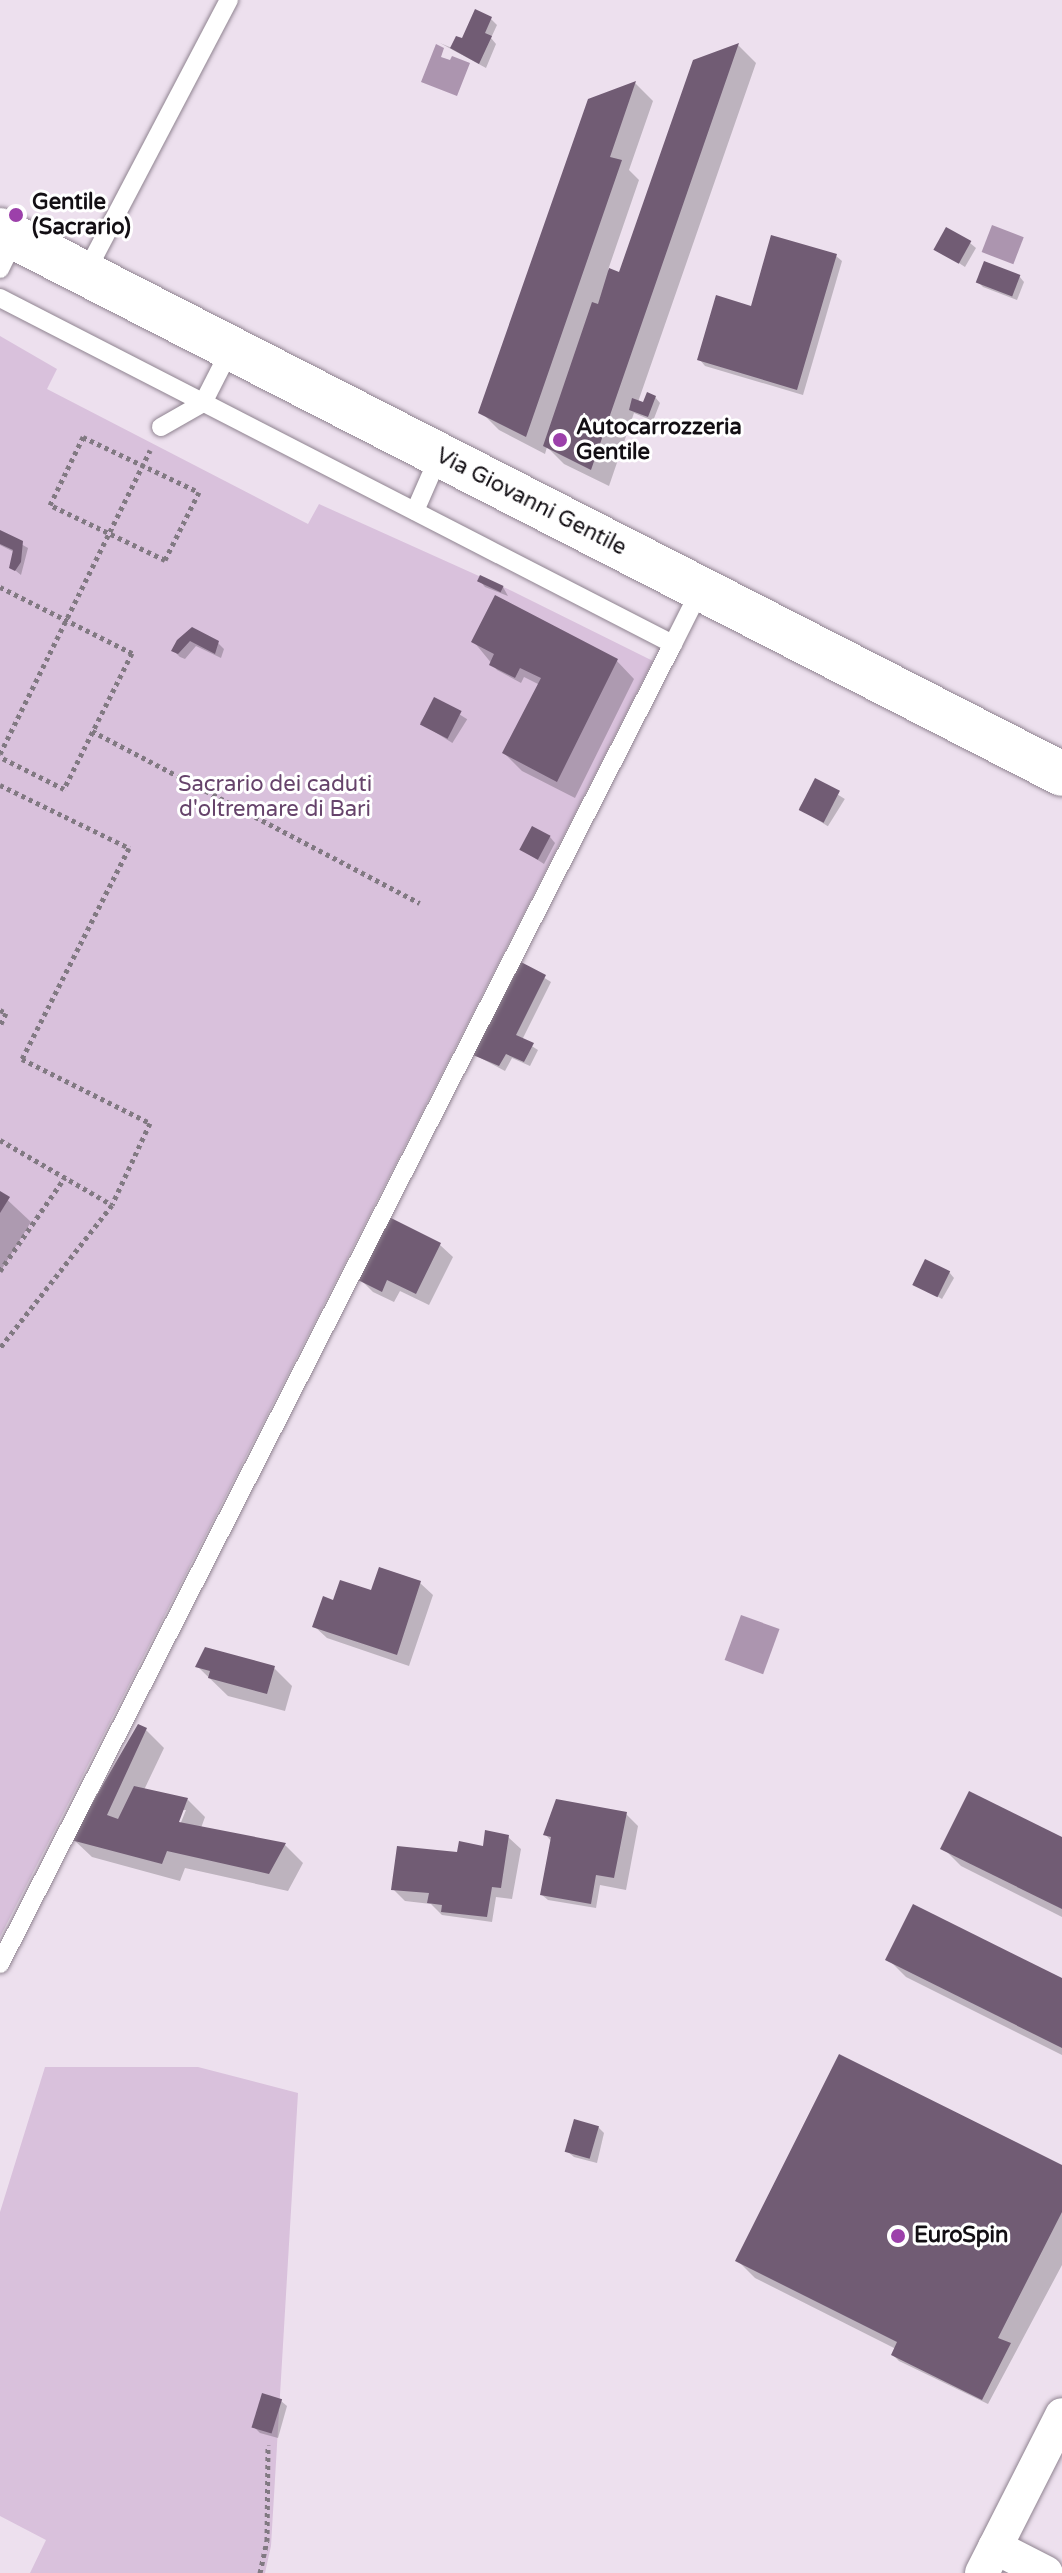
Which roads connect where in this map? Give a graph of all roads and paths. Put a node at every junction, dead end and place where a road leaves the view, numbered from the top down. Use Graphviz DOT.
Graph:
graph roads {
  1 [pos="229,0"];
  2 [pos="5,246"];
  3 [pos="85,274"];
  4 [pos="0,298"];
  5 [pos="231,348"];
  6 [pos="203,403"];
  7 [pos="161,427"];
  8 [pos="439,456"];
  9 [pos="143,465"];
  10 [pos="415,511"];
  11 [pos="110,533"];
  12 [pos="0,587"];
  13 [pos="701,588"];
  14 [pos="66,620"];
  15 [pos="673,644"];
  16 [pos="92,731"];
  17 [pos="0,756"];
  18 [pos="1062,774"];
  19 [pos="0,785"];
  20 [pos="420,903"];
  21 [pos="0,1010"];
  22 [pos="0,1026"];
  23 [pos="0,1140"];
  24 [pos="65,1177"];
  25 [pos="112,1205"];
  26 [pos="0,1271"];
  27 [pos="0,1348"];
  28 [pos="0,1964"];
  29 [pos="1062,2415"];
  30 [pos="268,2445"];
  31 [pos="988,2560"];
  32 [pos="260,2573"];
  33 [pos="1046,2573"];
  1 -- 3 [label="lane"];
  2 -- 3 [label="main road, Via Giovanni Gentile"];
  3 -- 5 [label="main road, Via Giovanni Gentile"];
  4 -- 6 [label="lane"];
  5 -- 6 [label="lane"];
  5 -- 8 [label="main road, Via Giovanni Gentile"];
  6 -- 7 [label="lane"];
  6 -- 10 [label="lane"];
  7 -- 9 [label="path"];
  8 -- 10 [label="lane"];
  8 -- 13 [label="main road, Via Giovanni Gentile"];
  9 -- 11 [label="path"];
  9 -- 11 [label="path"];
  9 -- 11 [label="path"];
  10 -- 15 [label="lane"];
  11 -- 14 [label="path"];
  12 -- 14 [label="path"];
  13 -- 15 [label="lane"];
  13 -- 18 [label="main road, Via Giovanni Gentile"];
  14 -- 16 [label="path"];
  14 -- 17 [label="path"];
  15 -- 28 [label="lane"];
  16 -- 17 [label="path"];
  16 -- 20 [label="path"];
  19 -- 25 [label="path"];
  21 -- 22 [label="path"];
  23 -- 24 [label="path"];
  24 -- 25 [label="path"];
  24 -- 26 [label="path"];
  25 -- 27 [label="path"];
  29 -- 31 [label="street"];
  30 -- 32 [label="path"];
  31 -- 33 [label="street"];
}
